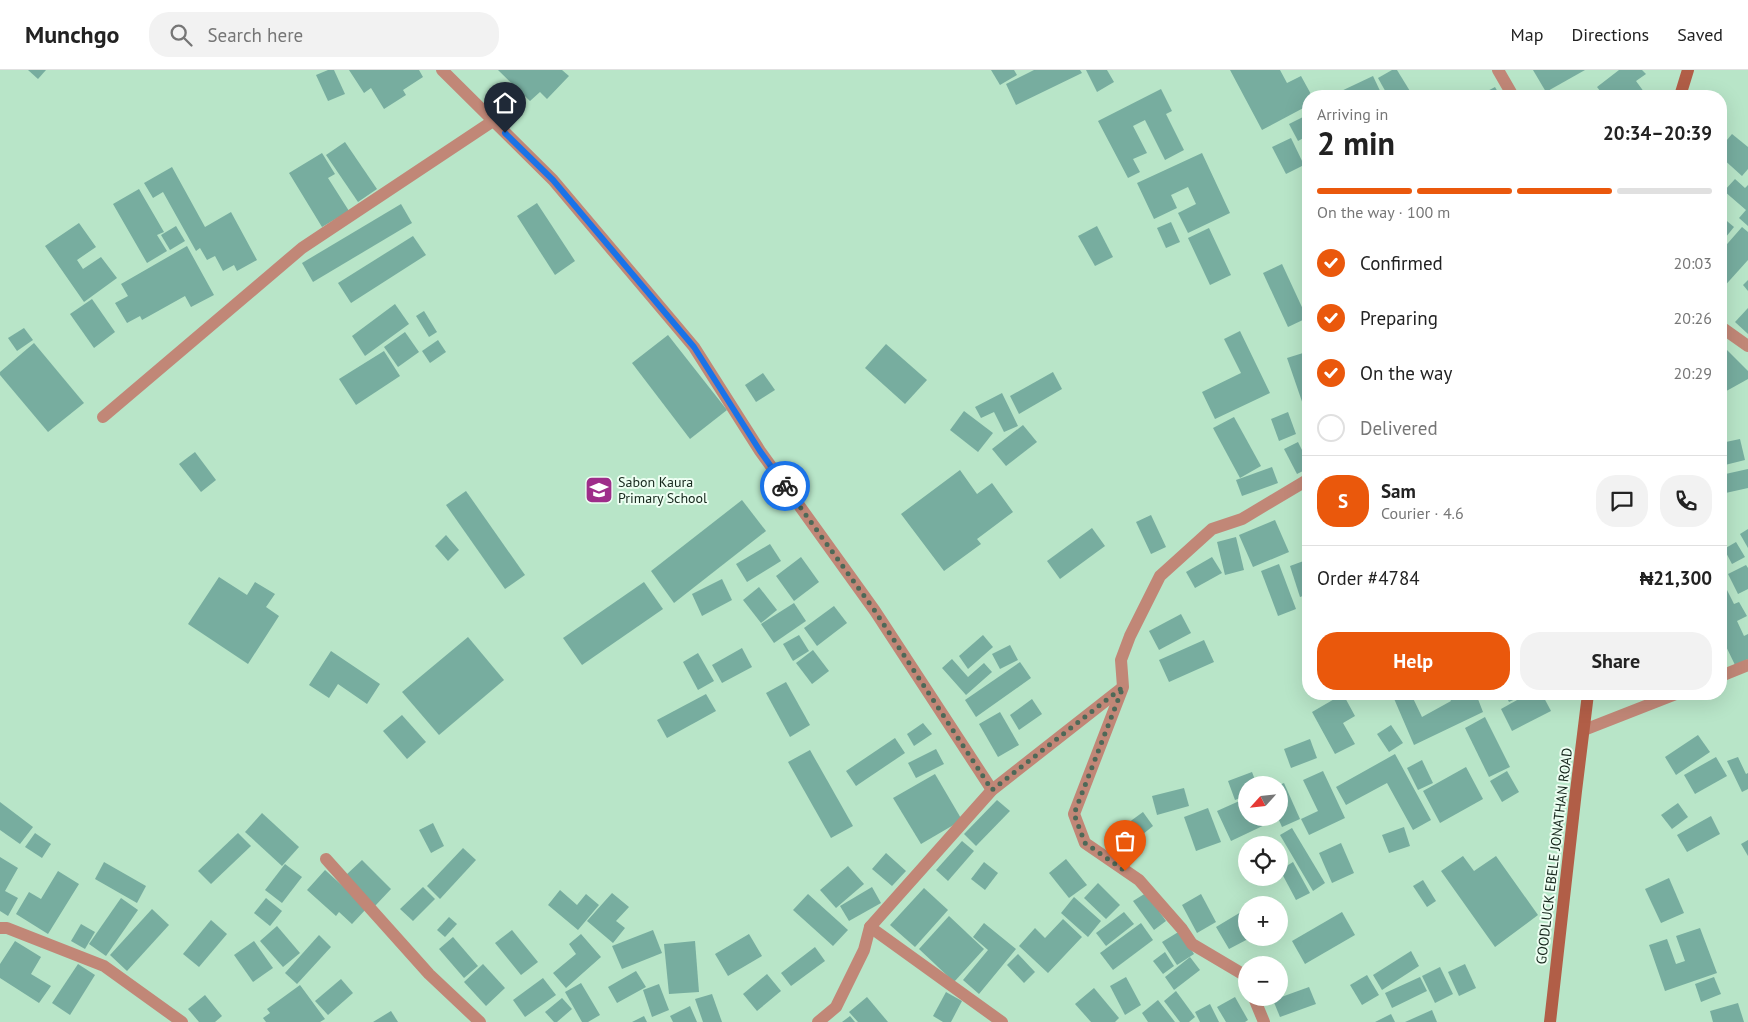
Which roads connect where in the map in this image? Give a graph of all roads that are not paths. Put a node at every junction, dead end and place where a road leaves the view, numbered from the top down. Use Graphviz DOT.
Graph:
graph roads {
  1 [pos="442,70"];
  2 [pos="1498,70"];
  3 [pos="1688,70"];
  4 [pos="1510,90"];
  5 [pos="1682,90"];
  6 [pos="493,121"];
  7 [pos="1727,331"];
  8 [pos="1748,346"];
  9 [pos="103,417"];
  10 [pos="1302,483"];
  11 [pos="1748,665"];
  12 [pos="1727,674"];
  13 [pos="1123,687"];
  14 [pos="1587,700"];
  15 [pos="1661,700"];
  16 [pos="1584,730"];
  17 [pos="992,790"];
  18 [pos="326,859"];
  19 [pos="870,927"];
  20 [pos="0,928"];
  21 [pos="1238,971"];
  22 [pos="1257,1006"];
  23 [pos="182,1022"];
  24 [pos="480,1022"];
  25 [pos="818,1022"];
  26 [pos="1002,1022"];
  27 [pos="1264,1022"];
  28 [pos="1550,1022"];
  1 -- 6 [label="street"];
  2 -- 4 [label="street"];
  3 -- 5 [label="main road"];
  6 -- 9 [label="street"];
  6 -- 17 [label="street"];
  7 -- 8 [label="street"];
  10 -- 13 [label="street"];
  11 -- 12 [label="street"];
  13 -- 17 [label="street"];
  13 -- 21 [label="street"];
  14 -- 16 [label="main road, GOODLUCK EBELE JONATHAN ROAD"];
  15 -- 16 [label="street"];
  16 -- 28 [label="main road, GOODLUCK EBELE JONATHAN ROAD"];
  17 -- 19 [label="street"];
  18 -- 24 [label="street"];
  19 -- 25 [label="street"];
  19 -- 26 [label="street"];
  20 -- 23 [label="street"];
  22 -- 27 [label="street"];
}
